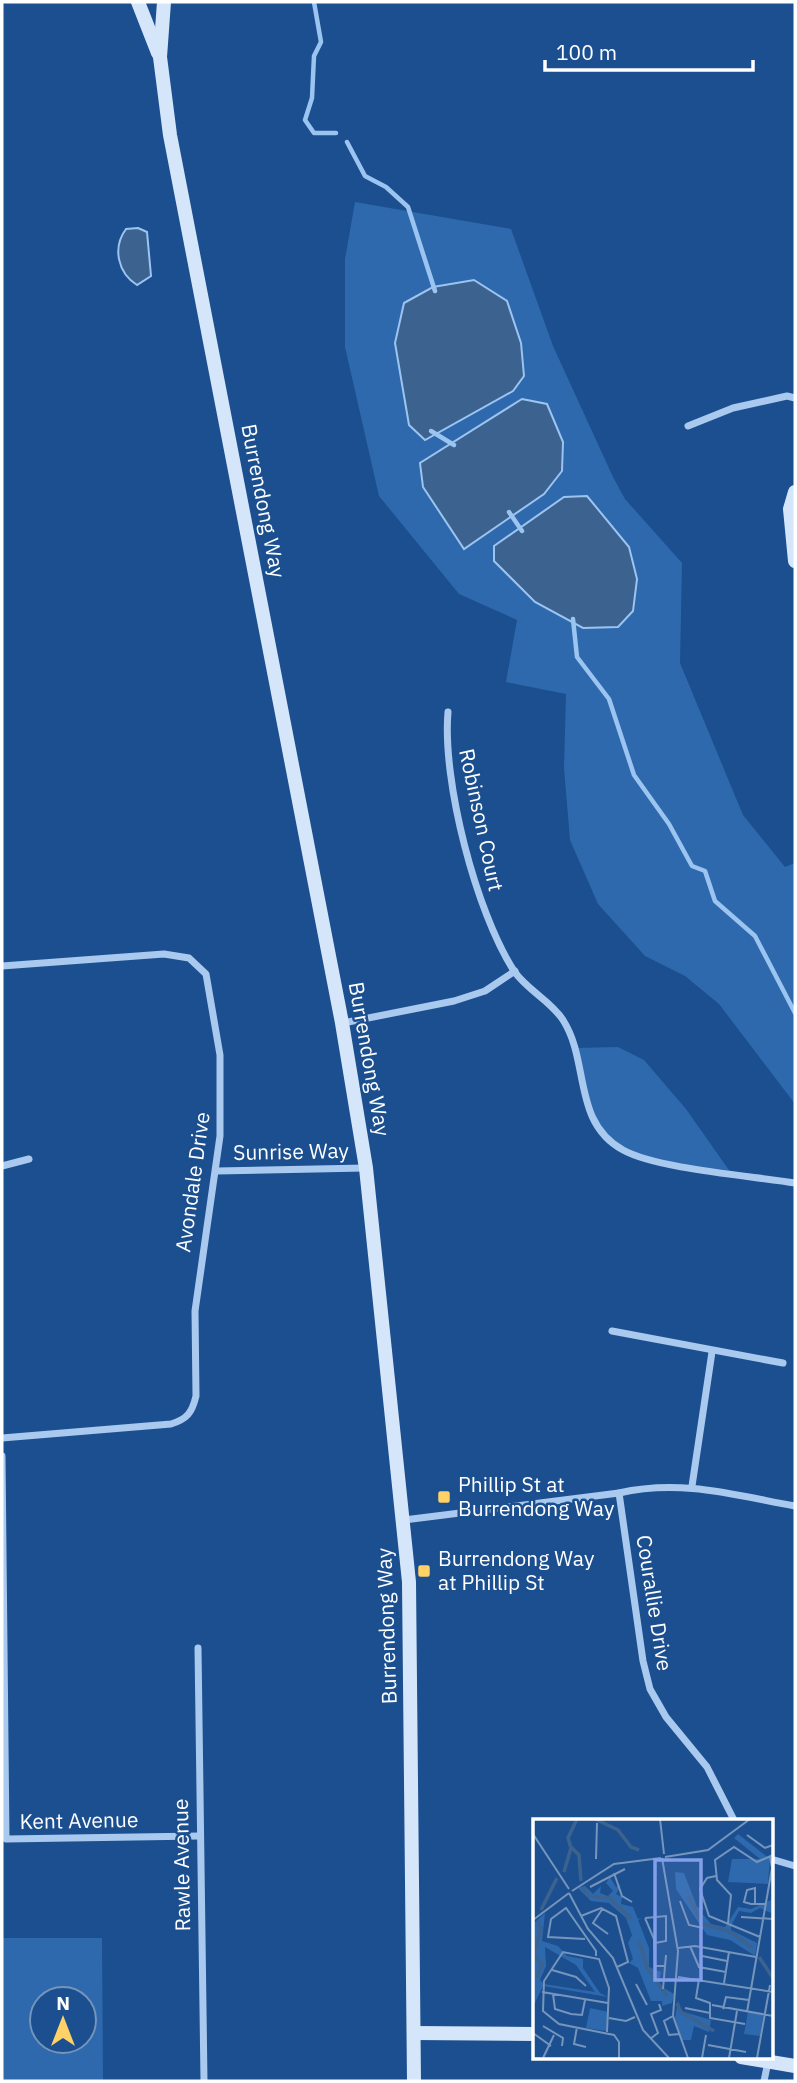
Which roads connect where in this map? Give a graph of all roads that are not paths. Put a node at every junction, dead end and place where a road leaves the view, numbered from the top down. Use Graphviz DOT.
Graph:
graph roads {
  1 [pos="138,2"];
  2 [pos="164,2"];
  3 [pos="160,57"];
  4 [pos="795,398"];
  5 [pos="688,425"];
  6 [pos="795,492"];
  7 [pos="795,561"];
  8 [pos="448,712"];
  9 [pos="2,966"];
  10 [pos="514,971"];
  11 [pos="342,1023"];
  12 [pos="29,1159"];
  13 [pos="2,1166"];
  14 [pos="366,1168"];
  15 [pos="216,1171"];
  16 [pos="795,1183"];
  17 [pos="612,1331"];
  18 [pos="712,1352"];
  19 [pos="783,1363"];
  20 [pos="2,1438"];
  21 [pos="2,1456"];
  22 [pos="692,1486"];
  23 [pos="619,1493"];
  24 [pos="795,1506"];
  25 [pos="404,1520"];
  26 [pos="198,1648"];
  27 [pos="733,1819"];
  28 [pos="199,1836"];
  29 [pos="772,1859"];
  30 [pos="795,1866"];
  31 [pos="414,2034"];
  32 [pos="533,2034"];
  33 [pos="748,2058"];
  34 [pos="768,2061"];
  35 [pos="795,2066"];
  36 [pos="204,2081"];
  37 [pos="414,2081"];
  38 [pos="764,2081"];
  1 -- 3 [label="main road, Burrendong Way"];
  2 -- 3 [label="main road, Burrendong Way"];
  3 -- 11 [label="main road, Burrendong Way"];
  4 -- 5 [label="street"];
  6 -- 7 [label="main road"];
  8 -- 10 [label="street, Robinson Court"];
  9 -- 15 [label="street, Avondale Drive"];
  10 -- 11 [label="street"];
  10 -- 16 [label="street, Robinson Court"];
  11 -- 14 [label="main road, Burrendong Way"];
  12 -- 13 [label="street"];
  14 -- 15 [label="street, Sunrise Way"];
  14 -- 25 [label="main road, Burrendong Way"];
  15 -- 20 [label="street, Avondale Drive"];
  17 -- 18 [label="street"];
  18 -- 19 [label="street"];
  18 -- 22 [label="street"];
  21 -- 28 [label="street, Kent Avenue"];
  22 -- 23 [label="street"];
  22 -- 24 [label="street"];
  23 -- 25 [label="street"];
  23 -- 27 [label="street, Courallie Drive"];
  25 -- 31 [label="main road, Burrendong Way"];
  26 -- 28 [label="street, Rawle Avenue"];
  28 -- 36 [label="street, Rawle Avenue"];
  29 -- 30 [label="street"];
  31 -- 32 [label="main road"];
  31 -- 37 [label="main road, Burrendong Way"];
  33 -- 34 [label="main road"];
  34 -- 35 [label="main road"];
  34 -- 38 [label="street"];
}
